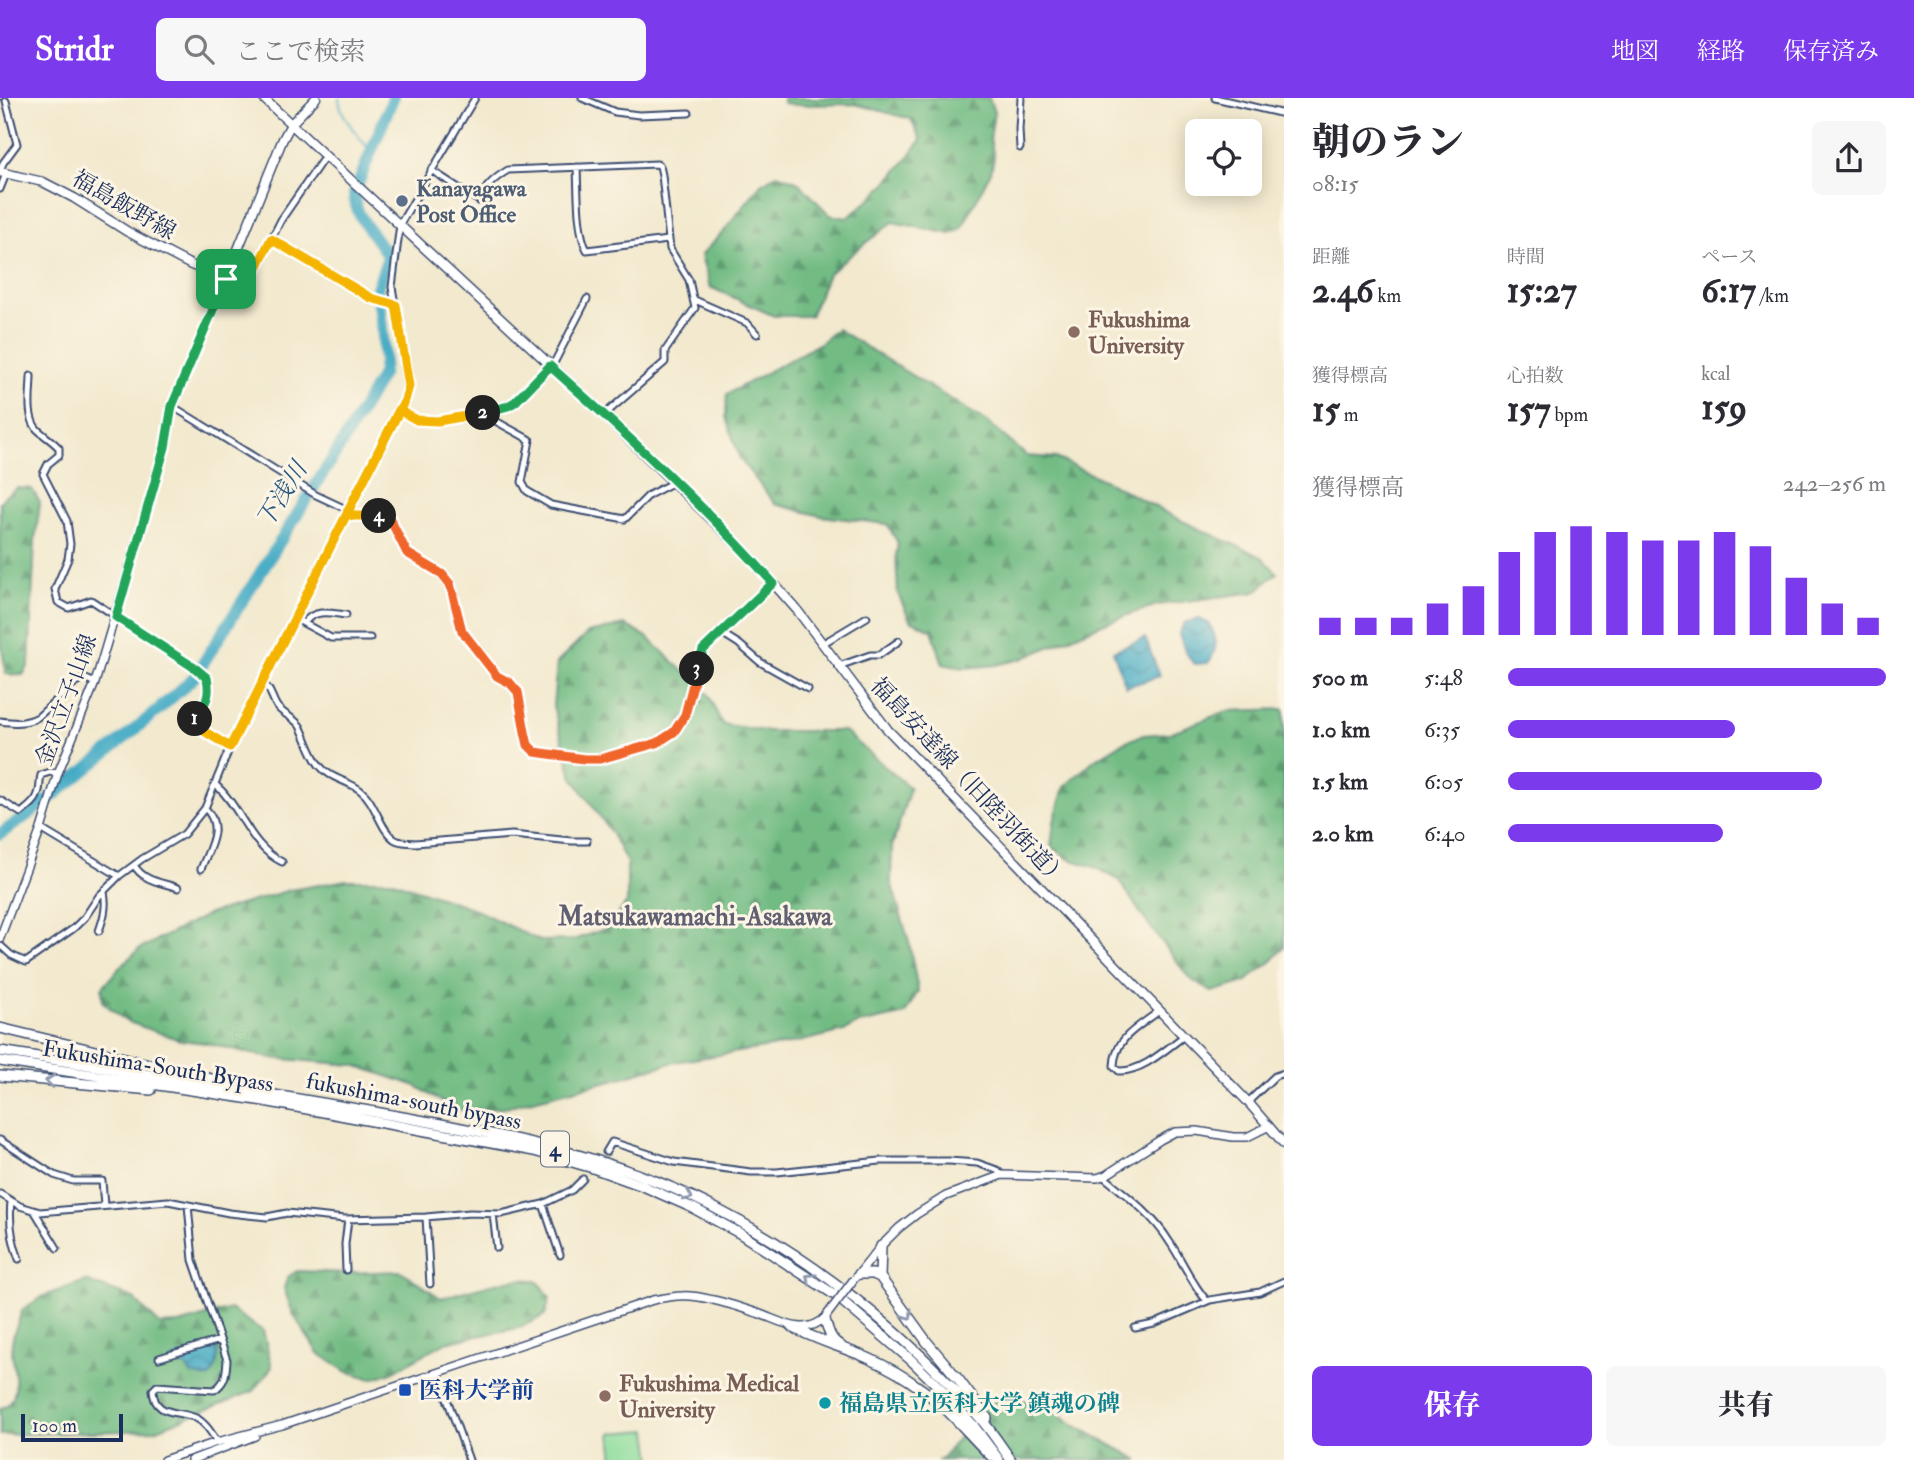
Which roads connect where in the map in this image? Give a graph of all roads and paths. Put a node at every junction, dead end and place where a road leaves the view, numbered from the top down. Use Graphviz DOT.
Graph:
graph roads {
  1 [pos="263,98"];
  2 [pos="316,98"];
  3 [pos="475,98"];
  4 [pos="582,98"];
  5 [pos="1021,98"];
  6 [pos="1215,98"];
  7 [pos="6,102"];
  8 [pos="689,113"];
  9 [pos="1284,114"];
  10 [pos="291,124"];
  11 [pos="1020,148"];
  12 [pos="325,156"];
  13 [pos="577,167"];
  14 [pos="431,170"];
  15 [pos="2,172"];
  16 [pos="0,189"];
  17 [pos="400,224"];
  18 [pos="271,239"];
  19 [pos="668,240"];
  20 [pos="226,279"];
  21 [pos="587,299"];
  22 [pos="695,300"];
  23 [pos="396,305"];
  24 [pos="757,334"];
  25 [pos="550,366"];
  26 [pos="31,376"];
  27 [pos="172,406"];
  28 [pos="399,410"];
  29 [pos="486,412"];
  30 [pos="604,415"];
  31 [pos="674,481"];
  32 [pos="348,510"];
  33 [pos="773,583"];
  34 [pos="346,615"];
  35 [pos="116,617"];
  36 [pos="867,617"];
  37 [pos="294,618"];
  38 [pos="304,622"];
  39 [pos="720,632"];
  40 [pos="370,638"];
  41 [pos="899,641"];
  42 [pos="822,644"];
  43 [pos="839,666"];
  44 [pos="262,682"];
  45 [pos="95,683"];
  46 [pos="808,689"];
  47 [pos="0,721"];
  48 [pos="230,747"];
  49 [pos="57,777"];
  50 [pos="215,784"];
  51 [pos="0,800"];
  52 [pos="205,808"];
  53 [pos="41,829"];
  54 [pos="587,841"];
  55 [pos="282,862"];
  56 [pos="134,865"];
  57 [pos="201,869"];
  58 [pos="119,876"];
  59 [pos="178,888"];
  60 [pos="104,892"];
  61 [pos="100,931"];
  62 [pos="0,938"];
  63 [pos="0,945"];
  64 [pos="1159,1010"];
  65 [pos="0,1028"];
  66 [pos="1184,1036"];
  67 [pos="0,1051"];
  68 [pos="0,1061"];
  69 [pos="1284,1073"];
  70 [pos="0,1076"];
  71 [pos="289,1098"];
  72 [pos="264,1101"];
  73 [pos="1248,1102"];
  74 [pos="1269,1126"];
  75 [pos="0,1140"];
  76 [pos="1284,1144"];
  77 [pos="606,1152"];
  78 [pos="1002,1175"];
  79 [pos="1103,1176"];
  80 [pos="583,1179"];
  81 [pos="0,1194"];
  82 [pos="11,1200"];
  83 [pos="543,1204"];
  84 [pos="188,1205"];
  85 [pos="104,1206"];
  86 [pos="34,1211"];
  87 [pos="493,1214"];
  88 [pos="426,1217"];
  89 [pos="348,1219"];
  90 [pos="881,1246"];
  91 [pos="57,1248"];
  92 [pos="497,1248"];
  93 [pos="559,1255"];
  94 [pos="19,1259"];
  95 [pos="346,1270"];
  96 [pos="857,1276"];
  97 [pos="880,1277"];
  98 [pos="1284,1281"];
  99 [pos="430,1284"];
  100 [pos="1206,1301"];
  101 [pos="826,1317"];
  102 [pos="792,1327"];
  103 [pos="1135,1328"];
  104 [pos="220,1340"];
  105 [pos="159,1358"];
  106 [pos="868,1358"];
  107 [pos="438,1374"];
  108 [pos="219,1446"];
  109 [pos="164,1460"];
  110 [pos="191,1460"];
  111 [pos="469,1460"];
  112 [pos="997,1460"];
  113 [pos="1013,1460"];
  1 -- 10 [label="main road, 福島安達線（旧陸羽街道）"];
  2 -- 10 [label="main road"];
  3 -- 14 [label="street"];
  4 -- 8 [label="street"];
  5 -- 11 [label="street"];
  6 -- 9 [label="street"];
  7 -- 15 [label="street"];
  10 -- 12 [label="main road, 福島安達線（旧陸羽街道）"];
  10 -- 20 [label="main road"];
  12 -- 17 [label="main road, 福島安達線（旧陸羽街道）"];
  12 -- 18 [label="street"];
  13 -- 14 [label="street"];
  13 -- 19 [label="street"];
  13 -- 19 [label="street"];
  14 -- 17 [label="street"];
  15 -- 16 [label="street"];
  15 -- 20 [label="main road, 福島飯野線"];
  17 -- 23 [label="street"];
  17 -- 25 [label="main road, 福島安達線（旧陸羽街道）"];
  18 -- 20 [label="street"];
  18 -- 23 [label="street"];
  19 -- 22 [label="street"];
  20 -- 27 [label="street, 金沢立子山線"];
  21 -- 25 [label="street"];
  22 -- 24 [label="street"];
  22 -- 30 [label="street"];
  23 -- 28 [label="street"];
  25 -- 29 [label="street"];
  25 -- 30 [label="main road, 福島安達線（旧陸羽街道）"];
  26 -- 35 [label="street"];
  27 -- 32 [label="street"];
  27 -- 35 [label="street, 金沢立子山線"];
  28 -- 29 [label="street"];
  28 -- 32 [label="street"];
  29 -- 31 [label="street"];
  30 -- 31 [label="main road, 福島安達線（旧陸羽街道）"];
  31 -- 33 [label="main road, 福島安達線（旧陸羽街道）"];
  32 -- 37 [label="street"];
  32 -- 39 [label="street"];
  33 -- 39 [label="street"];
  33 -- 42 [label="main road, 福島安達線（旧陸羽街道）"];
  34 -- 38 [label="street"];
  35 -- 45 [label="street, 金沢立子山線"];
  35 -- 48 [label="street"];
  36 -- 42 [label="street"];
  37 -- 38 [label="street"];
  37 -- 44 [label="street"];
  38 -- 40 [label="street"];
  39 -- 46 [label="street"];
  41 -- 43 [label="street"];
  42 -- 43 [label="main road, 福島安達線（旧陸羽街道）"];
  43 -- 64 [label="main road, 福島安達線（旧陸羽街道）"];
  44 -- 48 [label="street"];
  44 -- 54 [label="street"];
  45 -- 47 [label="street"];
  45 -- 49 [label="street, 金沢立子山線"];
  48 -- 50 [label="street"];
  49 -- 51 [label="street"];
  49 -- 53 [label="street, 金沢立子山線"];
  50 -- 52 [label="street"];
  50 -- 55 [label="street"];
  52 -- 56 [label="street"];
  52 -- 57 [label="street"];
  53 -- 58 [label="street"];
  53 -- 62 [label="street, 金沢立子山線"];
  56 -- 58 [label="street"];
  56 -- 59 [label="street"];
  58 -- 60 [label="street"];
  60 -- 61 [label="street"];
  60 -- 63 [label="street"];
  64 -- 66 [label="main road, 福島安達線（旧陸羽街道）"];
  64 -- 66 [label="street"];
  65 -- 71 [label="highway"];
  66 -- 73 [label="main road, 福島安達線（旧陸羽街道）"];
  67 -- 71 [label="highway, fukushima-south bypass / 4"];
  68 -- 72 [label="highway, Fukushima-South Bypass / 4"];
  69 -- 73 [label="street"];
  72 -- 70 [label="highway, one-way"];
  71 -- 113 [label="highway, fukushima-south bypass / 4, one-way"];
  112 -- 72 [label="highway, Fukushima-South Bypass / 4, one-way"];
  73 -- 74 [label="main road, 福島安達線（旧陸羽街道）"];
  74 -- 76 [label="main road, 福島安達線（旧陸羽街道）"];
  74 -- 79 [label="street"];
  75 -- 85 [label="street"];
  77 -- 78 [label="street"];
  78 -- 79 [label="street"];
  78 -- 90 [label="street"];
  79 -- 100 [label="street"];
  80 -- 83 [label="street"];
  81 -- 82 [label="street"];
  82 -- 86 [label="street"];
  82 -- 94 [label="street"];
  83 -- 87 [label="street"];
  83 -- 93 [label="street"];
  84 -- 85 [label="street"];
  84 -- 89 [label="street"];
  84 -- 104 [label="street"];
  85 -- 86 [label="street"];
  86 -- 91 [label="street"];
  87 -- 88 [label="street"];
  87 -- 92 [label="street"];
  88 -- 89 [label="street"];
  88 -- 99 [label="street"];
  89 -- 95 [label="street"];
  90 -- 96 [label="street"];
  90 -- 97 [label="highway"];
  96 -- 97 [label="highway"];
  96 -- 101 [label="street, bridge"];
  97 -- 113 [label="highway, one-way"];
  98 -- 100 [label="street"];
  100 -- 103 [label="street"];
  101 -- 102 [label="street"];
  101 -- 106 [label="highway"];
  102 -- 106 [label="highway"];
  102 -- 107 [label="street"];
  104 -- 105 [label="street"];
  104 -- 108 [label="street"];
  106 -- 112 [label="highway"];
  107 -- 108 [label="street"];
  107 -- 111 [label="street"];
  108 -- 109 [label="street"];
  108 -- 110 [label="street"];
}
